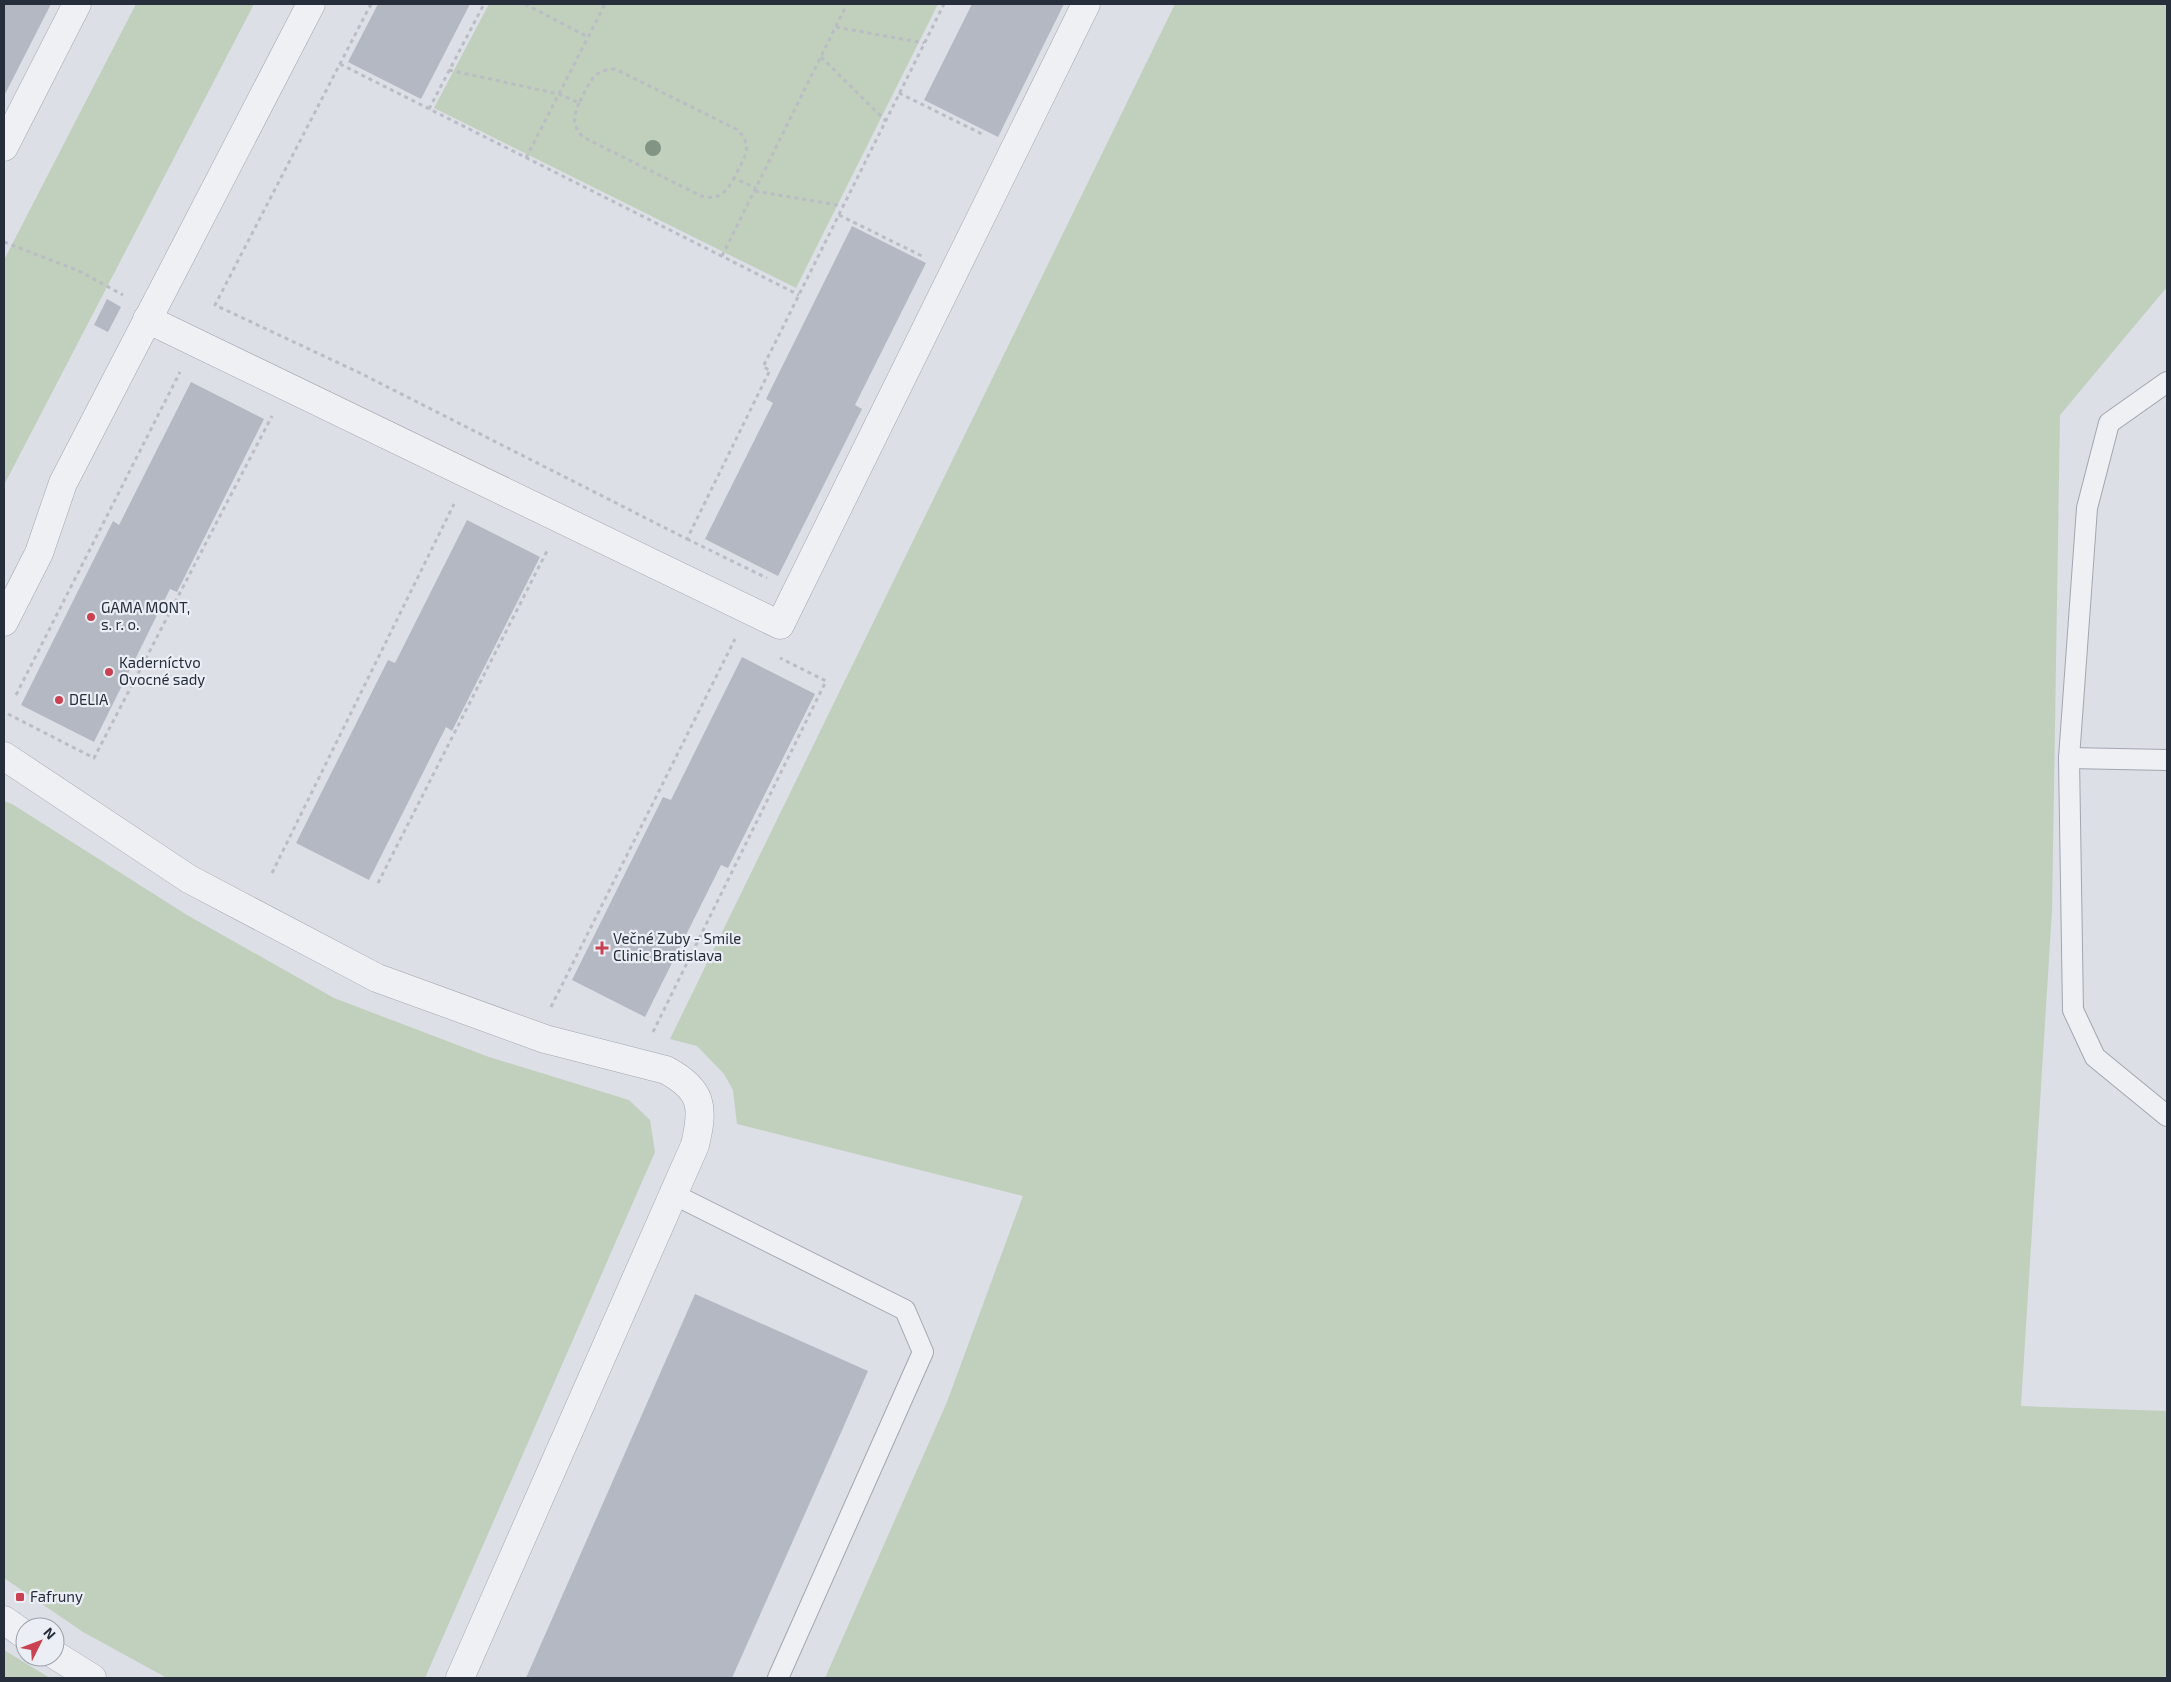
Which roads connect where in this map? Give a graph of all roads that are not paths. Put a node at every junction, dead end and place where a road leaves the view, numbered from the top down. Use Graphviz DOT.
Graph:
graph roads {
  1 [pos="77,4"];
  2 [pos="311,4"];
  3 [pos="1086,4"];
  4 [pos="4,147"];
  5 [pos="150,314"];
  6 [pos="2167,382"];
  7 [pos="4,622"];
  8 [pos="4,756"];
  9 [pos="2069,758"];
  10 [pos="2167,760"];
  11 [pos="2167,1116"];
  12 [pos="673,1194"];
  13 [pos="4,1620"];
  14 [pos="15,1628"];
  15 [pos="65,1661"];
  16 [pos="92,1678"];
  17 [pos="460,1678"];
  18 [pos="778,1678"];
  1 -- 4 [label="street"];
  2 -- 5 [label="street"];
  3 -- 5 [label="street"];
  5 -- 7 [label="street"];
  6 -- 9 [label="lane"];
  8 -- 12 [label="street"];
  9 -- 10 [label="lane"];
  9 -- 11 [label="lane"];
  12 -- 17 [label="street"];
  12 -- 18 [label="lane"];
  13 -- 14 [label="street"];
  15 -- 16 [label="street"];
}
